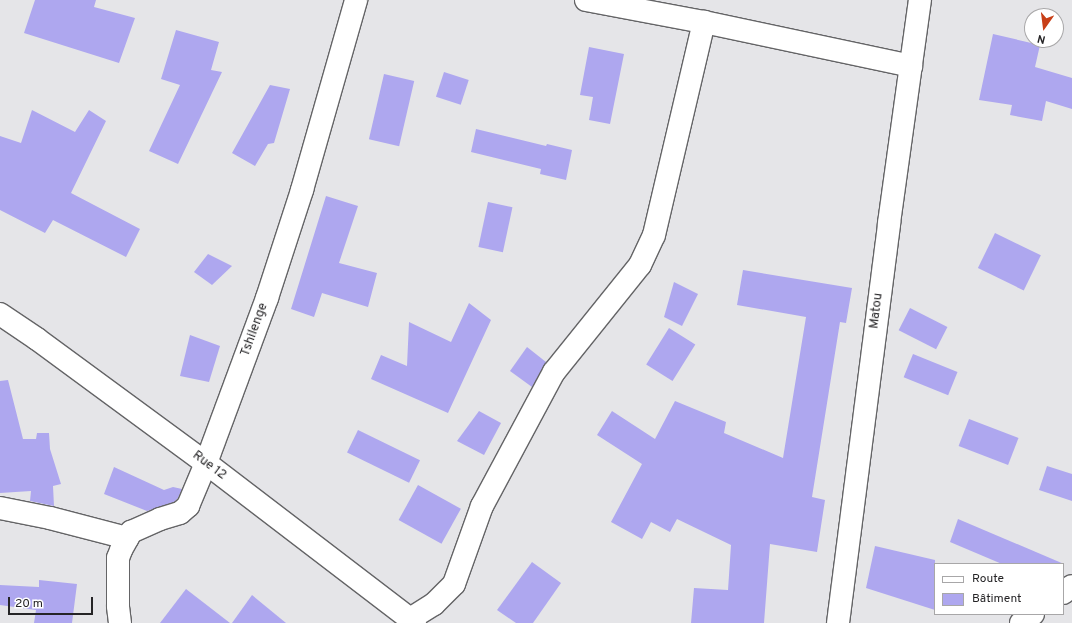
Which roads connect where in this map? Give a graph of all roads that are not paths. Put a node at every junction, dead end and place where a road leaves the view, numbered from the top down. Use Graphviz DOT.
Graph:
graph roads {
  1 [pos="356,0"];
  2 [pos="586,0"];
  3 [pos="920,0"];
  4 [pos="704,22"];
  5 [pos="911,66"];
  6 [pos="0,314"];
  7 [pos="206,463"];
  8 [pos="0,508"];
  9 [pos="127,538"];
  10 [pos="1032,615"];
  11 [pos="413,621"];
  12 [pos="120,623"];
  13 [pos="838,623"];
  14 [pos="1021,623"];
  1 -- 7 [label="street, Tshilenge"];
  2 -- 4 [label="street"];
  3 -- 5 [label="street, Matou"];
  4 -- 5 [label="street"];
  4 -- 11 [label="street"];
  5 -- 13 [label="street, Matou"];
  6 -- 7 [label="street, Rue 12"];
  7 -- 9 [label="street, Tshilenge"];
  7 -- 11 [label="street, Rue 12"];
  8 -- 9 [label="street"];
  9 -- 12 [label="street, Tshilenge"];
  10 -- 14 [label="street"];
}
